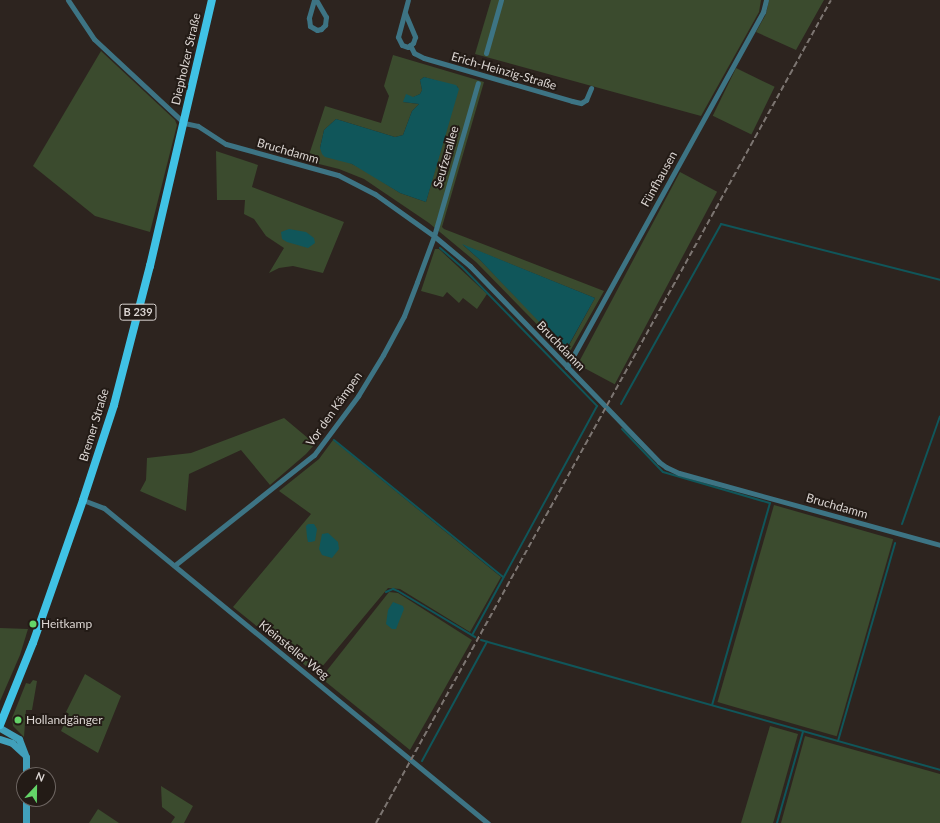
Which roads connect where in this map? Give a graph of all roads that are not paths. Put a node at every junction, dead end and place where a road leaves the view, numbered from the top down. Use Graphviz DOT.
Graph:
graph roads {
  1 [pos="68,0"];
  2 [pos="212,0"];
  3 [pos="315,0"];
  4 [pos="408,0"];
  5 [pos="501,0"];
  6 [pos="766,0"];
  7 [pos="405,14"];
  8 [pos="410,45"];
  9 [pos="486,53"];
  10 [pos="478,83"];
  11 [pos="591,88"];
  12 [pos="184,123"];
  13 [pos="434,236"];
  14 [pos="567,367"];
  15 [pos="83,500"];
  16 [pos="940,545"];
  17 [pos="175,565"];
  18 [pos="0,727"];
  19 [pos="0,738"];
  20 [pos="26,757"];
  21 [pos="26,767"];
  22 [pos="26,807"];
  23 [pos="26,823"];
  24 [pos="488,823"];
  1 -- 12 [label="street"];
  2 -- 12 [label="main road, Diepholzer Straße / B 239"];
  3 -- 3 [label="street"];
  4 -- 7 [label="street"];
  5 -- 9 [label="street"];
  6 -- 14 [label="street, Fünfhausen"];
  7 -- 8 [label="street"];
  7 -- 8 [label="street"];
  8 -- 11 [label="street, Erich-Heinzig-Straße"];
  10 -- 13 [label="street, Seufzerallee"];
  12 -- 13 [label="street, Bruchdamm"];
  12 -- 15 [label="main road, Bremer Straße / B 239"];
  13 -- 14 [label="street, Bruchdamm"];
  13 -- 17 [label="street, Vor den Kämpen"];
  14 -- 16 [label="street, Bruchdamm"];
  15 -- 17 [label="street, Kleinsteller Weg"];
  15 -- 18 [label="main road, Bremer Straße / B 239"];
  17 -- 24 [label="street, Kleinsteller Weg"];
  18 -- 20 [label="street"];
  19 -- 20 [label="street"];
  20 -- 21 [label="street"];
  22 -- 23 [label="street"];
}
